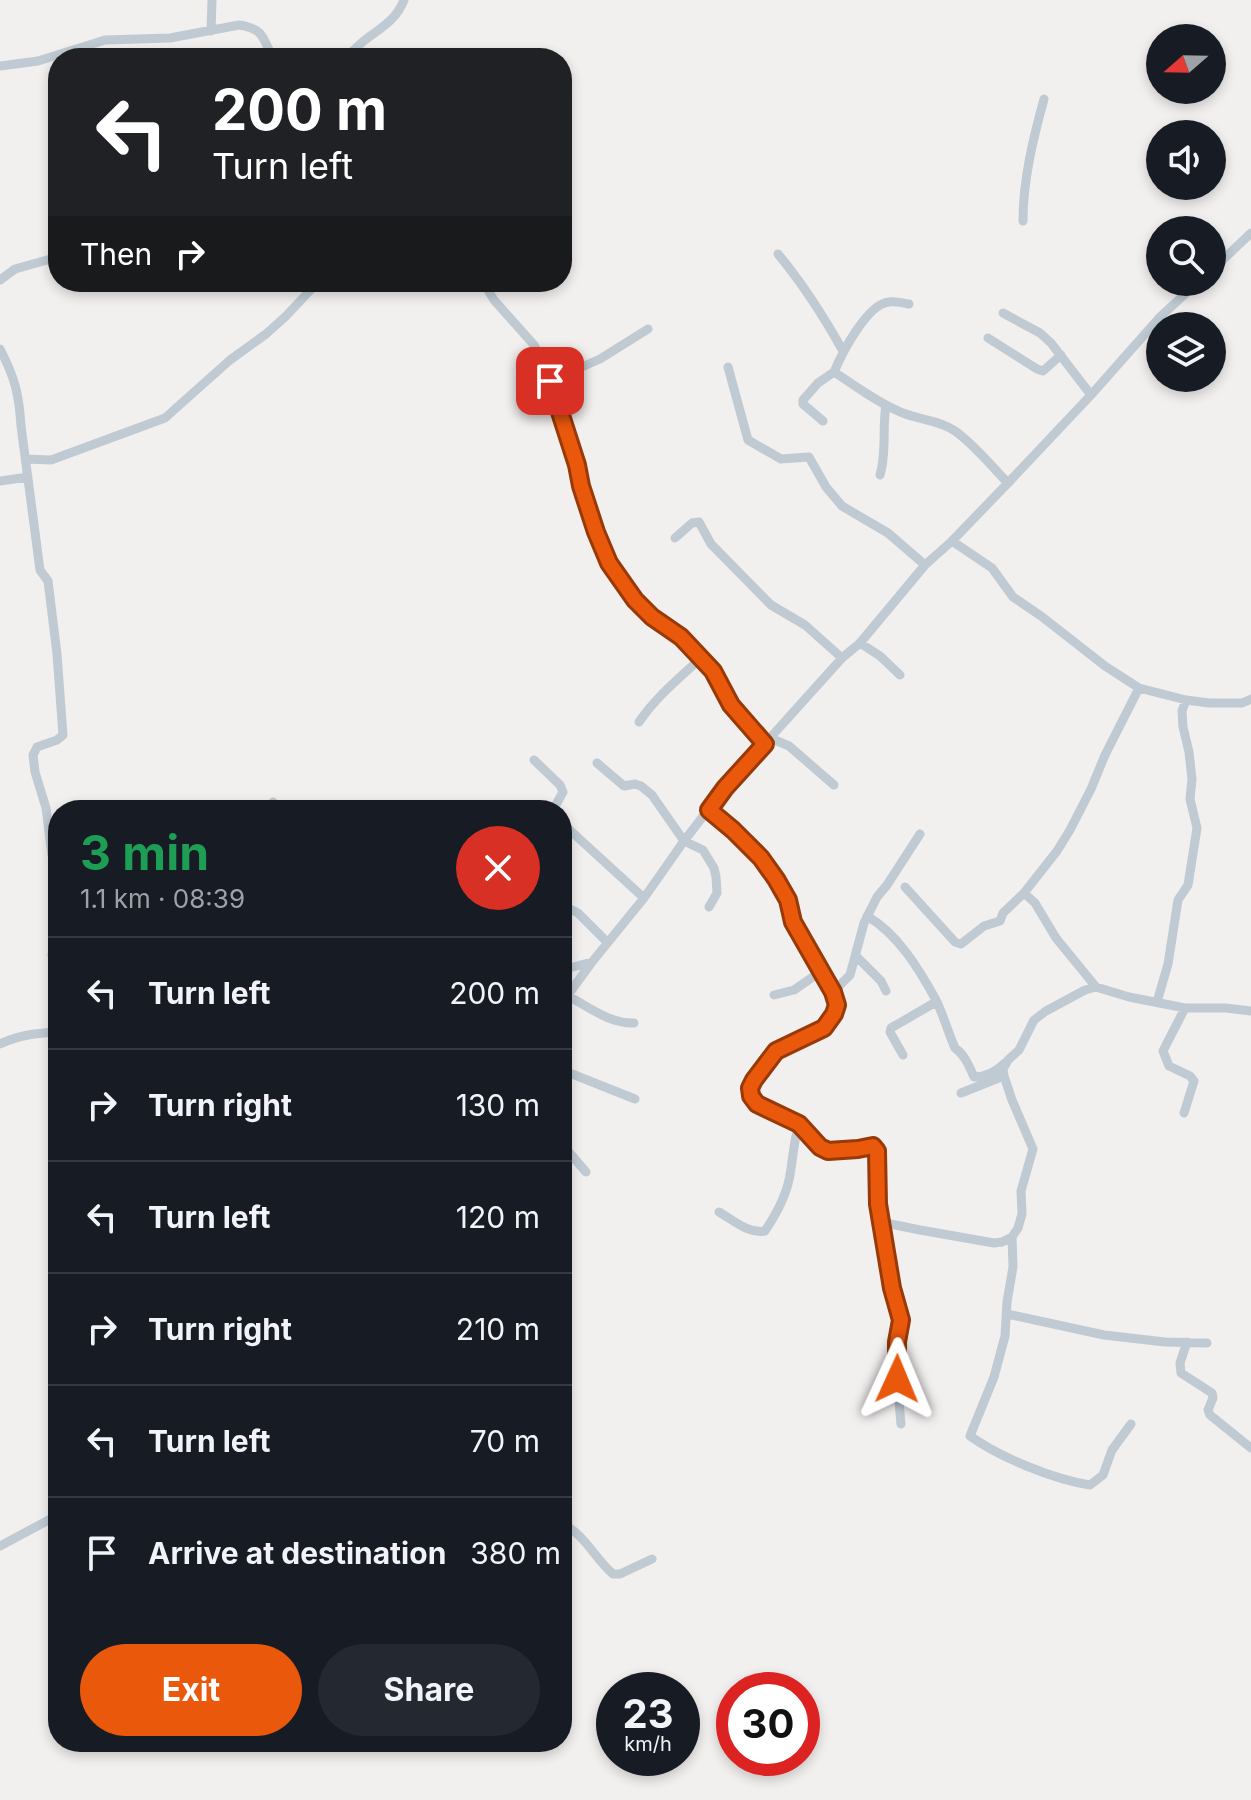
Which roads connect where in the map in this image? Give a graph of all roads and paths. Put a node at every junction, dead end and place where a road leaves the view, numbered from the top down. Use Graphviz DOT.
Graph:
graph roads {
  1 [pos="212,0"];
  2 [pos="404,0"];
  3 [pos="211,31"];
  4 [pos="79,48"];
  5 [pos="268,48"];
  6 [pos="356,48"];
  7 [pos="48,58"];
  8 [pos="0,66"];
  9 [pos="1044,99"];
  10 [pos="1023,221"];
  11 [pos="1251,233"];
  12 [pos="778,254"];
  13 [pos="1226,257"];
  14 [pos="48,260"];
  15 [pos="0,280"];
  16 [pos="305,292"];
  17 [pos="489,292"];
  18 [pos="1183,296"];
  19 [pos="909,304"];
  20 [pos="1003,313"];
  21 [pos="648,329"];
  22 [pos="988,338"];
  23 [pos="0,349"];
  24 [pos="843,351"];
  25 [pos="1061,355"];
  26 [pos="728,367"];
  27 [pos="834,372"];
  28 [pos="550,381"];
  29 [pos="1091,395"];
  30 [pos="886,405"];
  31 [pos="823,421"];
  32 [pos="26,459"];
  33 [pos="880,475"];
  34 [pos="28,477"];
  35 [pos="0,481"];
  36 [pos="1008,483"];
  37 [pos="675,538"];
  38 [pos="952,541"];
  39 [pos="925,565"];
  40 [pos="860,643"];
  41 [pos="701,658"];
  42 [pos="842,658"];
  43 [pos="900,675"];
  44 [pos="1139,688"];
  45 [pos="1251,699"];
  46 [pos="1186,700"];
  47 [pos="639,722"];
  48 [pos="767,741"];
  49 [pos="534,760"];
  50 [pos="597,763"];
  51 [pos="834,785"];
  52 [pos="559,800"];
  53 [pos="709,810"];
  54 [pos="48,824"];
  55 [pos="572,832"];
  56 [pos="920,834"];
  57 [pos="684,841"];
  58 [pos="905,887"];
  59 [pos="1024,893"];
  60 [pos="644,898"];
  61 [pos="709,907"];
  62 [pos="572,910"];
  63 [pos="867,916"];
  64 [pos="607,942"];
  65 [pos="856,956"];
  66 [pos="592,962"];
  67 [pos="572,967"];
  68 [pos="820,972"];
  69 [pos="1096,987"];
  70 [pos="572,990"];
  71 [pos="886,991"];
  72 [pos="833,992"];
  73 [pos="774,995"];
  74 [pos="936,1002"];
  75 [pos="1157,1002"];
  76 [pos="572,1003"];
  77 [pos="1185,1008"];
  78 [pos="1251,1011"];
  79 [pos="634,1023"];
  80 [pos="48,1033"];
  81 [pos="0,1044"];
  82 [pos="903,1055"];
  83 [pos="1008,1060"];
  84 [pos="572,1074"];
  85 [pos="1004,1076"];
  86 [pos="961,1093"];
  87 [pos="635,1099"];
  88 [pos="1184,1113"];
  89 [pos="799,1124"];
  90 [pos="572,1156"];
  91 [pos="586,1172"];
  92 [pos="719,1212"];
  93 [pos="881,1222"];
  94 [pos="1012,1237"];
  95 [pos="1007,1314"];
  96 [pos="1187,1342"];
  97 [pos="1207,1343"];
  98 [pos="901,1424"];
  99 [pos="1131,1424"];
  100 [pos="1251,1448"];
  101 [pos="48,1520"];
  102 [pos="572,1529"];
  103 [pos="0,1546"];
  104 [pos="652,1559"];
  1 -- 3 [label="street"];
  2 -- 6 [label="street"];
  3 -- 4 [label="street"];
  3 -- 5 [label="street"];
  7 -- 8 [label="street"];
  9 -- 10 [label="street"];
  11 -- 13 [label="street"];
  12 -- 24 [label="street"];
  14 -- 15 [label="street"];
  16 -- 32 [label="street"];
  17 -- 28 [label="street"];
  18 -- 29 [label="street"];
  19 -- 24 [label="street"];
  20 -- 25 [label="street"];
  21 -- 28 [label="street"];
  22 -- 25 [label="street"];
  23 -- 32 [label="street"];
  24 -- 27 [label="street"];
  25 -- 29 [label="street"];
  26 -- 39 [label="street"];
  27 -- 30 [label="street"];
  27 -- 31 [label="street"];
  28 -- 41 [label="street"];
  29 -- 36 [label="street"];
  30 -- 33 [label="street"];
  30 -- 36 [label="street"];
  32 -- 34 [label="street"];
  34 -- 35 [label="street"];
  34 -- 54 [label="street"];
  36 -- 38 [label="street"];
  37 -- 42 [label="street"];
  38 -- 39 [label="street"];
  38 -- 44 [label="street"];
  39 -- 40 [label="street"];
  40 -- 42 [label="street"];
  40 -- 43 [label="street"];
  41 -- 47 [label="street"];
  41 -- 48 [label="street"];
  42 -- 48 [label="street"];
  44 -- 46 [label="street"];
  44 -- 59 [label="street"];
  45 -- 46 [label="street"];
  46 -- 75 [label="street"];
  48 -- 51 [label="street"];
  48 -- 53 [label="street"];
  49 -- 52 [label="street"];
  50 -- 57 [label="street"];
  53 -- 57 [label="street"];
  53 -- 68 [label="street"];
  55 -- 60 [label="street"];
  56 -- 63 [label="street"];
  57 -- 60 [label="street"];
  57 -- 61 [label="street"];
  58 -- 59 [label="street"];
  59 -- 69 [label="street"];
  60 -- 64 [label="street"];
  62 -- 64 [label="street"];
  63 -- 65 [label="street"];
  63 -- 74 [label="street"];
  64 -- 66 [label="street"];
  65 -- 71 [label="street"];
  65 -- 72 [label="street"];
  66 -- 67 [label="street"];
  66 -- 70 [label="street"];
  68 -- 72 [label="street"];
  68 -- 73 [label="street"];
  69 -- 75 [label="street"];
  69 -- 83 [label="street"];
  72 -- 89 [label="street"];
  74 -- 82 [label="street"];
  74 -- 83 [label="street"];
  75 -- 77 [label="street"];
  76 -- 79 [label="street"];
  77 -- 78 [label="street"];
  77 -- 88 [label="street"];
  80 -- 81 [label="street"];
  83 -- 85 [label="street"];
  84 -- 87 [label="street"];
  85 -- 86 [label="street"];
  85 -- 94 [label="street"];
  89 -- 92 [label="street"];
  89 -- 93 [label="street"];
  90 -- 91 [label="street"];
  93 -- 94 [label="street"];
  93 -- 98 [label="street"];
  94 -- 95 [label="street"];
  95 -- 96 [label="street"];
  95 -- 99 [label="street"];
  96 -- 97 [label="street"];
  96 -- 100 [label="street"];
  101 -- 103 [label="street"];
  102 -- 104 [label="street"];
}
